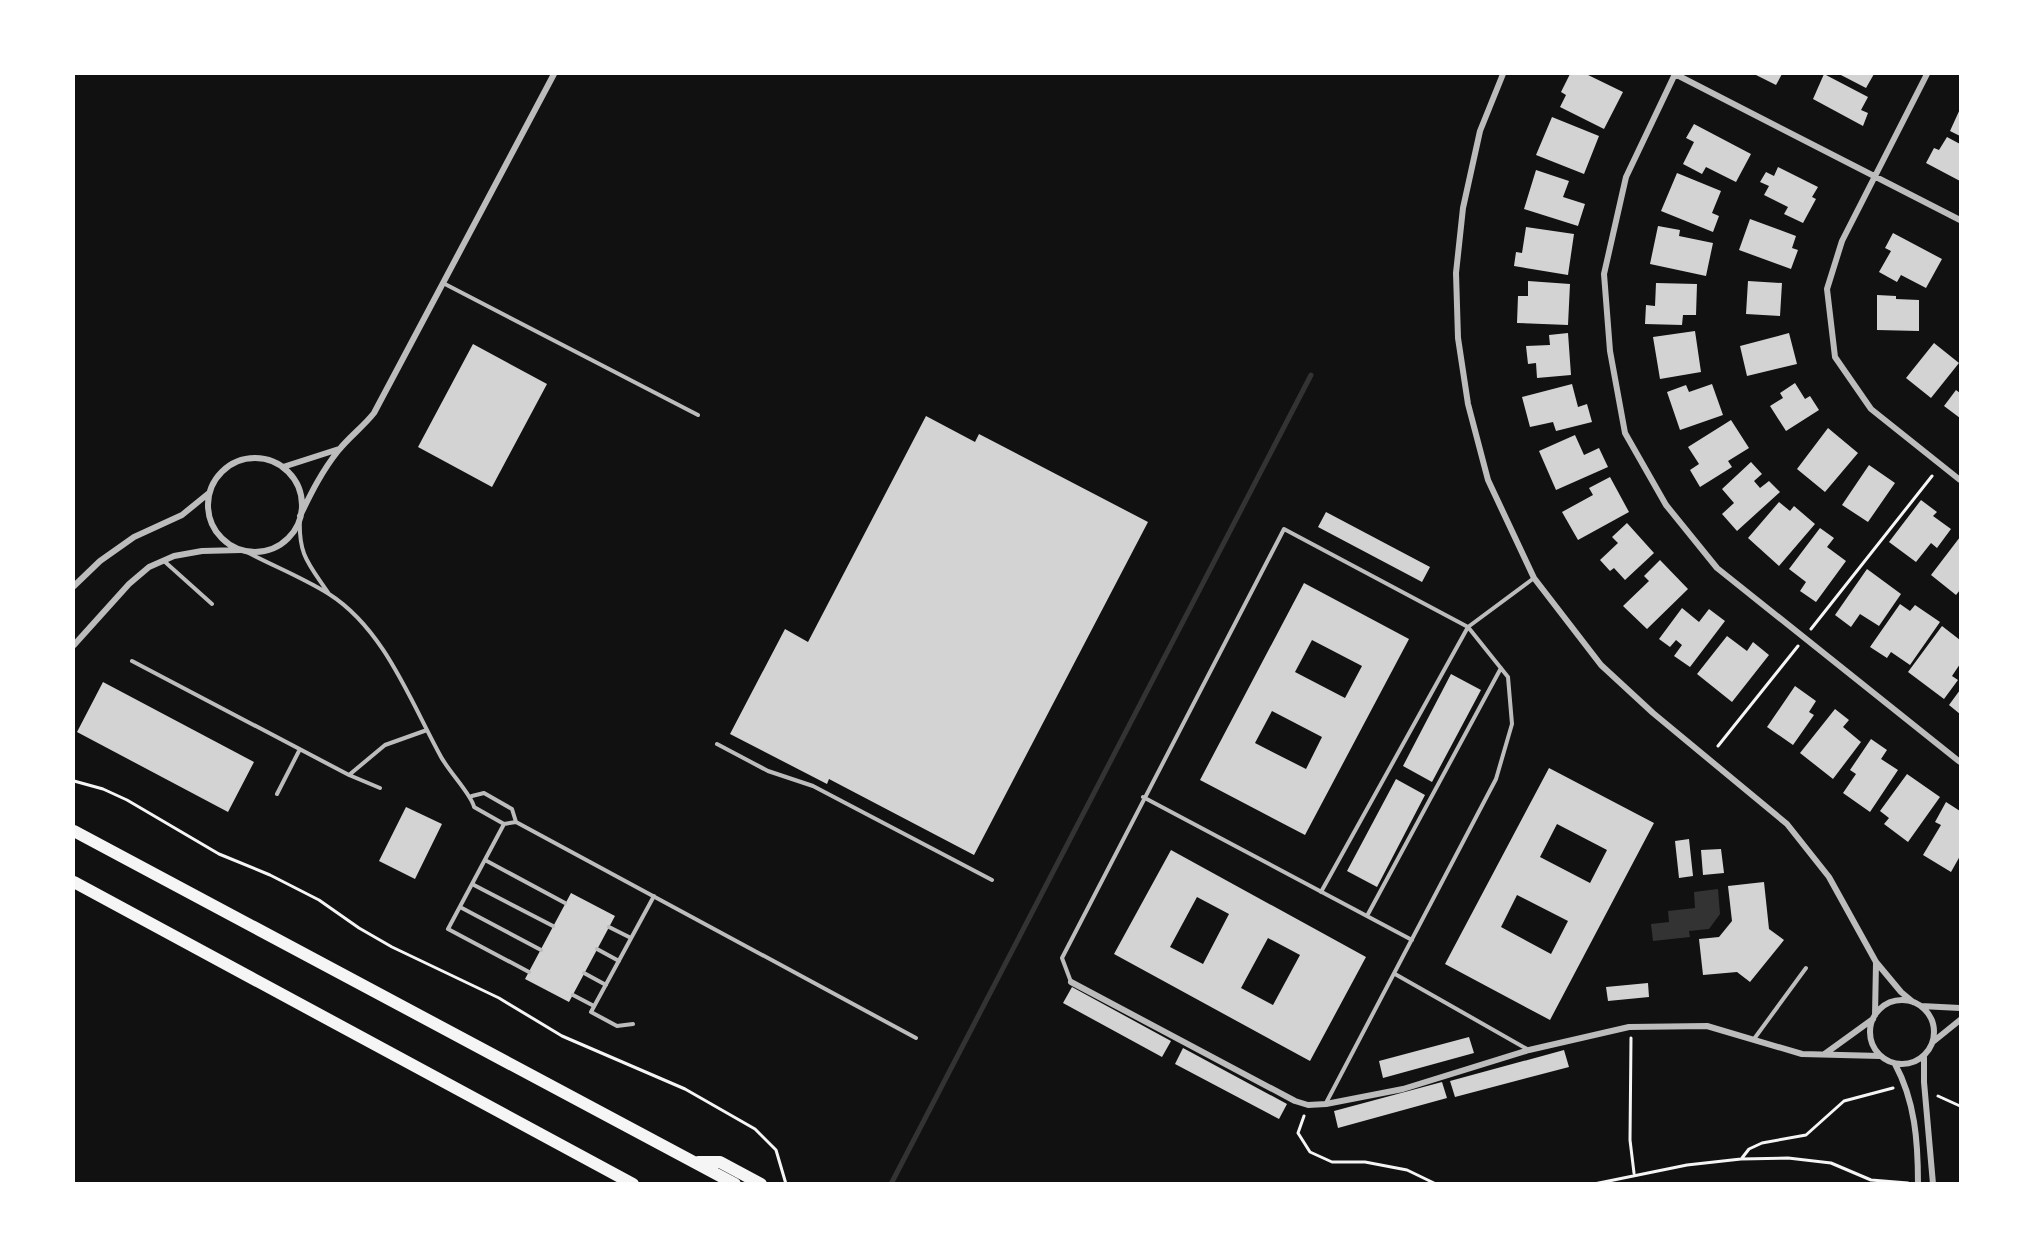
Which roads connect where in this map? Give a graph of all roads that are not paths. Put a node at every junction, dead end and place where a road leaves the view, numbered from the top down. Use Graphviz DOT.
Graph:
graph roads {
  1 [pos="554,74"];
  2 [pos="1503,74"];
  3 [pos="1675,74"];
  4 [pos="1927,74"];
  5 [pos="1874,175"];
  6 [pos="1960,220"];
  7 [pos="443,283"];
  8 [pos="698,416"];
  9 [pos="340,448"];
  10 [pos="283,467"];
  11 [pos="1960,480"];
  12 [pos="209,493"];
  13 [pos="300,516"];
  14 [pos="243,550"];
  15 [pos="164,561"];
  16 [pos="1534,578"];
  17 [pos="74,586"];
  18 [pos="329,594"];
  19 [pos="212,604"];
  20 [pos="1468,627"];
  21 [pos="74,645"];
  22 [pos="132,661"];
  23 [pos="1501,668"];
  24 [pos="427,730"];
  25 [pos="717,744"];
  26 [pos="300,750"];
  27 [pos="1960,762"];
  28 [pos="349,775"];
  29 [pos="380,788"];
  30 [pos="277,794"];
  31 [pos="472,796"];
  32 [pos="1143,797"];
  33 [pos="516,822"];
  34 [pos="504,824"];
  35 [pos="74,831"];
  36 [pos="485,861"];
  37 [pos="992,880"];
  38 [pos="74,882"];
  39 [pos="472,884"];
  40 [pos="1322,892"];
  41 [pos="654,896"];
  42 [pos="565,903"];
  43 [pos="460,907"];
  44 [pos="1367,916"];
  45 [pos="553,926"];
  46 [pos="609,927"];
  47 [pos="631,938"];
  48 [pos="1412,940"];
  49 [pos="597,949"];
  50 [pos="541,950"];
  51 [pos="619,961"];
  52 [pos="1876,962"];
  53 [pos="1806,968"];
  54 [pos="529,972"];
  55 [pos="584,973"];
  56 [pos="1395,974"];
  57 [pos="1071,982"];
  58 [pos="606,985"];
  59 [pos="573,995"];
  60 [pos="1913,1002"];
  61 [pos="594,1006"];
  62 [pos="1921,1006"];
  63 [pos="1960,1008"];
  64 [pos="1874,1017"];
  65 [pos="1960,1020"];
  66 [pos="633,1024"];
  67 [pos="916,1038"];
  68 [pos="1754,1039"];
  69 [pos="1933,1041"];
  70 [pos="1529,1050"];
  71 [pos="1826,1053"];
  72 [pos="1880,1056"];
  73 [pos="1924,1056"];
  74 [pos="1895,1064"];
  75 [pos="1326,1104"];
  76 [pos="694,1162"];
  77 [pos="633,1184"];
  78 [pos="735,1184"];
  79 [pos="761,1184"];
  80 [pos="1917,1184"];
  81 [pos="1933,1184"];
  1 -- 7 [label="street"];
  2 -- 16 [label="street"];
  3 -- 5 [label="street"];
  3 -- 27 [label="street"];
  4 -- 5 [label="street"];
  5 -- 6 [label="street"];
  5 -- 11 [label="street"];
  7 -- 8 [label="lane"];
  7 -- 9 [label="street"];
  9 -- 10 [label="street"];
  9 -- 13 [label="street"];
  10 -- 12 [label="street"];
  10 -- 13 [label="street"];
  12 -- 14 [label="street"];
  12 -- 17 [label="street"];
  13 -- 14 [label="street"];
  13 -- 18 [label="lane"];
  14 -- 15 [label="street"];
  14 -- 18 [label="lane"];
  15 -- 19 [label="lane"];
  15 -- 21 [label="street"];
  16 -- 20 [label="lane"];
  16 -- 52 [label="street"];
  18 -- 24 [label="lane"];
  20 -- 23 [label="lane"];
  20 -- 32 [label="lane"];
  20 -- 40 [label="lane"];
  22 -- 26 [label="lane"];
  23 -- 44 [label="lane"];
  23 -- 48 [label="lane"];
  24 -- 28 [label="lane"];
  24 -- 31 [label="lane"];
  25 -- 37 [label="lane"];
  26 -- 28 [label="lane"];
  26 -- 30 [label="lane"];
  28 -- 29 [label="lane"];
  31 -- 33 [label="lane"];
  31 -- 34 [label="lane"];
  32 -- 40 [label="lane"];
  32 -- 57 [label="lane"];
  33 -- 34 [label="lane"];
  33 -- 41 [label="lane"];
  34 -- 36 [label="lane"];
  35 -- 76 [label="highway"];
  36 -- 39 [label="lane"];
  36 -- 42 [label="lane"];
  38 -- 77 [label="highway"];
  39 -- 43 [label="lane"];
  39 -- 45 [label="lane"];
  40 -- 44 [label="lane"];
  41 -- 47 [label="lane"];
  41 -- 67 [label="lane"];
  43 -- 50 [label="lane"];
  43 -- 54 [label="lane"];
  44 -- 48 [label="lane"];
  46 -- 47 [label="lane"];
  47 -- 51 [label="lane"];
  48 -- 56 [label="lane"];
  49 -- 51 [label="lane"];
  51 -- 58 [label="lane"];
  52 -- 60 [label="street"];
  52 -- 64 [label="street"];
  53 -- 68 [label="lane"];
  55 -- 58 [label="lane"];
  56 -- 70 [label="lane"];
  56 -- 75 [label="lane"];
  57 -- 75 [label="street"];
  58 -- 61 [label="lane"];
  59 -- 61 [label="lane"];
  60 -- 62 [label="street"];
  60 -- 64 [label="street"];
  61 -- 66 [label="lane"];
  62 -- 63 [label="street"];
  62 -- 69 [label="street"];
  64 -- 71 [label="street"];
  64 -- 72 [label="street"];
  65 -- 69 [label="street"];
  68 -- 70 [label="street"];
  68 -- 71 [label="street"];
  69 -- 73 [label="street"];
  70 -- 75 [label="street"];
  71 -- 72 [label="street"];
  72 -- 74 [label="street"];
  73 -- 74 [label="street"];
  73 -- 81 [label="street"];
  74 -- 80 [label="street"];
  76 -- 78 [label="highway"];
  76 -- 79 [label="highway"];
}
